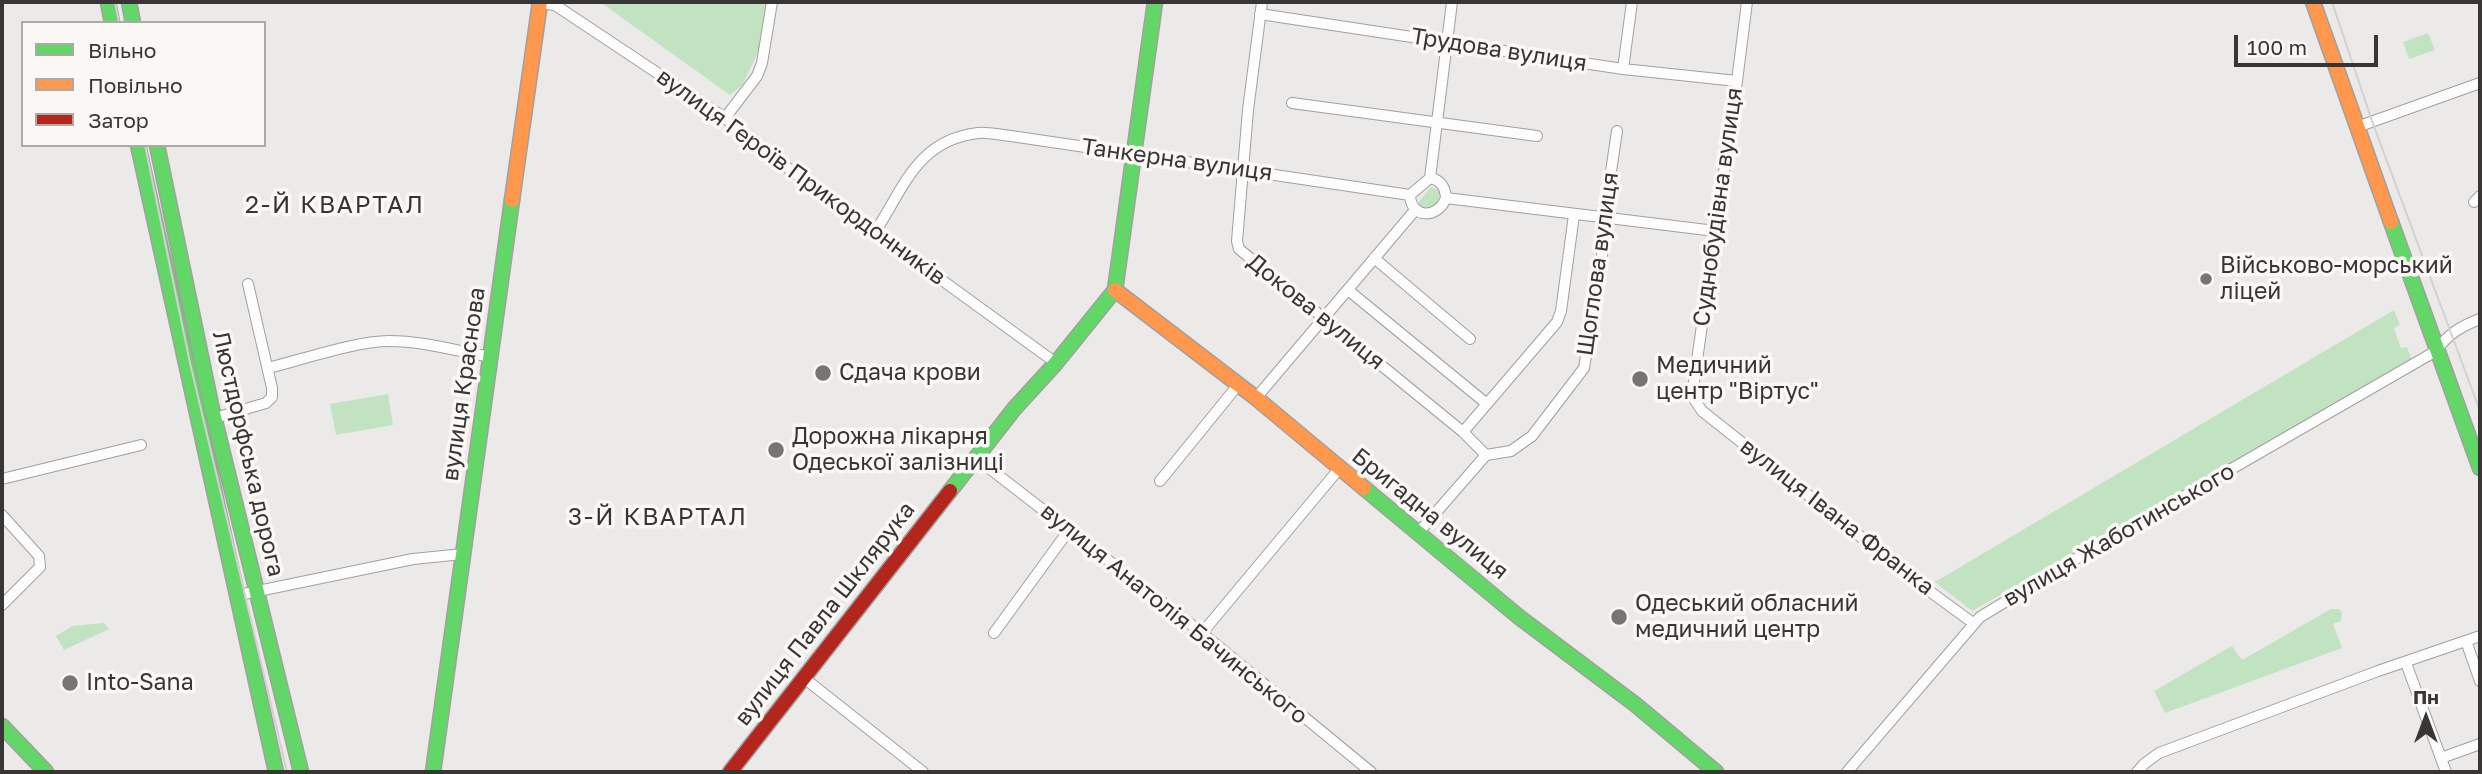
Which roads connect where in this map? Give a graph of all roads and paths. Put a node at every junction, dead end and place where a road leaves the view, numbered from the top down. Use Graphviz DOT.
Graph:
graph roads {
  1 [pos="108,2"];
  2 [pos="129,2"];
  3 [pos="540,2"];
  4 [pos="772,2"];
  5 [pos="1155,2"];
  6 [pos="1262,2"];
  7 [pos="1452,2"];
  8 [pos="1632,2"];
  9 [pos="1746,2"];
  10 [pos="2313,2"];
  11 [pos="1260,14"];
  12 [pos="112,21"];
  13 [pos="133,21"];
  14 [pos="1446,41"];
  15 [pos="1623,69"];
  16 [pos="1737,81"];
  17 [pos="2480,83"];
  18 [pos="1292,103"];
  19 [pos="726,118"];
  20 [pos="1436,123"];
  21 [pos="2357,127"];
  22 [pos="1617,131"];
  23 [pos="1537,136"];
  24 [pos="138,147"];
  25 [pos="157,147"];
  26 [pos="1136,155"];
  27 [pos="1244,170"];
  28 [pos="1430,178"];
  29 [pos="1410,195"];
  30 [pos="1446,198"];
  31 [pos="1416,209"];
  32 [pos="1574,215"];
  33 [pos="1604,219"];
  34 [pos="1715,231"];
  35 [pos="875,232"];
  36 [pos="1374,258"];
  37 [pos="248,284"];
  38 [pos="1115,290"];
  39 [pos="1348,290"];
  40 [pos="1323,318"];
  41 [pos="2480,319"];
  42 [pos="1470,338"];
  43 [pos="2436,351"];
  44 [pos="490,357"];
  45 [pos="1056,363"];
  46 [pos="268,368"];
  47 [pos="1238,385"];
  48 [pos="1256,398"];
  49 [pos="1488,404"];
  50 [pos="1702,411"];
  51 [pos="215,418"];
  52 [pos="1463,432"];
  53 [pos="142,445"];
  54 [pos="1486,455"];
  55 [pos="976,458"];
  56 [pos="2480,468"];
  57 [pos="1339,469"];
  58 [pos="2,479"];
  59 [pos="1160,481"];
  60 [pos="2,515"];
  61 [pos="1069,530"];
  62 [pos="1419,532"];
  63 [pos="463,554"];
  64 [pos="256,591"];
  65 [pos="239,595"];
  66 [pos="2,605"];
  67 [pos="1973,622"];
  68 [pos="994,633"];
  69 [pos="1202,633"];
  70 [pos="2480,636"];
  71 [pos="2466,641"];
  72 [pos="2406,663"];
  73 [pos="804,678"];
  74 [pos="2480,681"];
  75 [pos="2,726"];
  76 [pos="2480,744"];
  77 [pos="2441,758"];
  78 [pos="2144,769"];
  79 [pos="46,772"];
  80 [pos="276,772"];
  81 [pos="301,772"];
  82 [pos="433,772"];
  83 [pos="730,772"];
  84 [pos="923,772"];
  85 [pos="1371,772"];
  86 [pos="1716,772"];
  87 [pos="1847,772"];
  88 [pos="2446,772"];
  1 -- 12 [label="main road"];
  2 -- 13 [label="main road"];
  3 -- 19 [label="street, вулиця Героїв Прикордонників"];
  3 -- 44 [label="main road, вулиця Краснова"];
  4 -- 19 [label="street"];
  5 -- 26 [label="main road"];
  6 -- 11 [label="street, Докова вулиця"];
  7 -- 14 [label="street"];
  8 -- 15 [label="street"];
  9 -- 16 [label="street, Суднобудівна вулиця"];
  10 -- 21 [label="main road"];
  11 -- 14 [label="street, Трудова вулиця"];
  11 -- 27 [label="street, Докова вулиця"];
  14 -- 15 [label="street, Трудова вулиця"];
  14 -- 20 [label="street"];
  15 -- 16 [label="street, Трудова вулиця"];
  16 -- 34 [label="street, Суднобудівна вулиця"];
  17 -- 21 [label="street"];
  18 -- 20 [label="street"];
  19 -- 35 [label="street, вулиця Героїв Прикордонників"];
  20 -- 23 [label="street"];
  20 -- 28 [label="street"];
  21 -- 43 [label="main road"];
  22 -- 33 [label="street, Щоглова вулиця"];
  24 -- 65 [label="main road, Люстдорфська дорога"];
  25 -- 51 [label="main road, Люстдорфська дорога"];
  26 -- 27 [label="street, Танкерна вулиця"];
  26 -- 35 [label="street, Танкерна вулиця"];
  26 -- 38 [label="main road"];
  27 -- 29 [label="street, Танкерна вулиця"];
  27 -- 40 [label="street, Докова вулиця"];
  28 -- 29 [label="street"];
  28 -- 30 [label="street"];
  29 -- 31 [label="street"];
  30 -- 31 [label="street"];
  30 -- 32 [label="street"];
  31 -- 36 [label="street"];
  32 -- 33 [label="street"];
  32 -- 49 [label="street"];
  33 -- 34 [label="street"];
  33 -- 54 [label="street, Щоглова вулиця"];
  34 -- 50 [label="street, Суднобудівна вулиця"];
  35 -- 45 [label="street, вулиця Героїв Прикордонників"];
  36 -- 39 [label="street"];
  36 -- 42 [label="street"];
  37 -- 46 [label="street"];
  38 -- 45 [label="main road, вулиця Павла Шклярука"];
  38 -- 47 [label="main road, Бригадна вулиця"];
  39 -- 40 [label="street"];
  39 -- 49 [label="street"];
  40 -- 48 [label="street"];
  40 -- 52 [label="street, Докова вулиця"];
  41 -- 43 [label="street, вулиця Жаботинського"];
  43 -- 56 [label="main road"];
  43 -- 67 [label="street, вулиця Жаботинського"];
  44 -- 46 [label="street"];
  44 -- 63 [label="main road, вулиця Краснова"];
  45 -- 55 [label="main road, вулиця Павла Шклярука"];
  46 -- 51 [label="street"];
  47 -- 48 [label="main road, Бригадна вулиця"];
  47 -- 59 [label="street"];
  48 -- 57 [label="main road, Бригадна вулиця"];
  49 -- 52 [label="street"];
  50 -- 67 [label="street, вулиця Івана Франка"];
  51 -- 64 [label="main road, Люстдорфська дорога"];
  52 -- 54 [label="street, Докова вулиця"];
  53 -- 58 [label="street"];
  54 -- 62 [label="street"];
  55 -- 61 [label="street, вулиця Анатолія Бачинського"];
  55 -- 73 [label="main road, вулиця Павла Шклярука"];
  57 -- 62 [label="main road, Бригадна вулиця"];
  57 -- 69 [label="street"];
  60 -- 66 [label="street"];
  61 -- 68 [label="street"];
  61 -- 69 [label="street, вулиця Анатолія Бачинського"];
  62 -- 86 [label="main road, Бригадна вулиця"];
  63 -- 64 [label="street"];
  63 -- 82 [label="main road, вулиця Краснова"];
  64 -- 65 [label="street"];
  64 -- 81 [label="main road, Люстдорфська дорога"];
  65 -- 80 [label="main road, Люстдорфська дорога"];
  67 -- 87 [label="street, вулиця Жаботинського"];
  69 -- 85 [label="street, вулиця Анатолія Бачинського"];
  70 -- 71 [label="street"];
  71 -- 72 [label="street"];
  71 -- 74 [label="street"];
  72 -- 77 [label="street"];
  72 -- 78 [label="street"];
  73 -- 83 [label="main road, вулиця Павла Шклярука"];
  73 -- 84 [label="street"];
  75 -- 79 [label="main road"];
  76 -- 77 [label="street"];
  77 -- 88 [label="street"];
}
